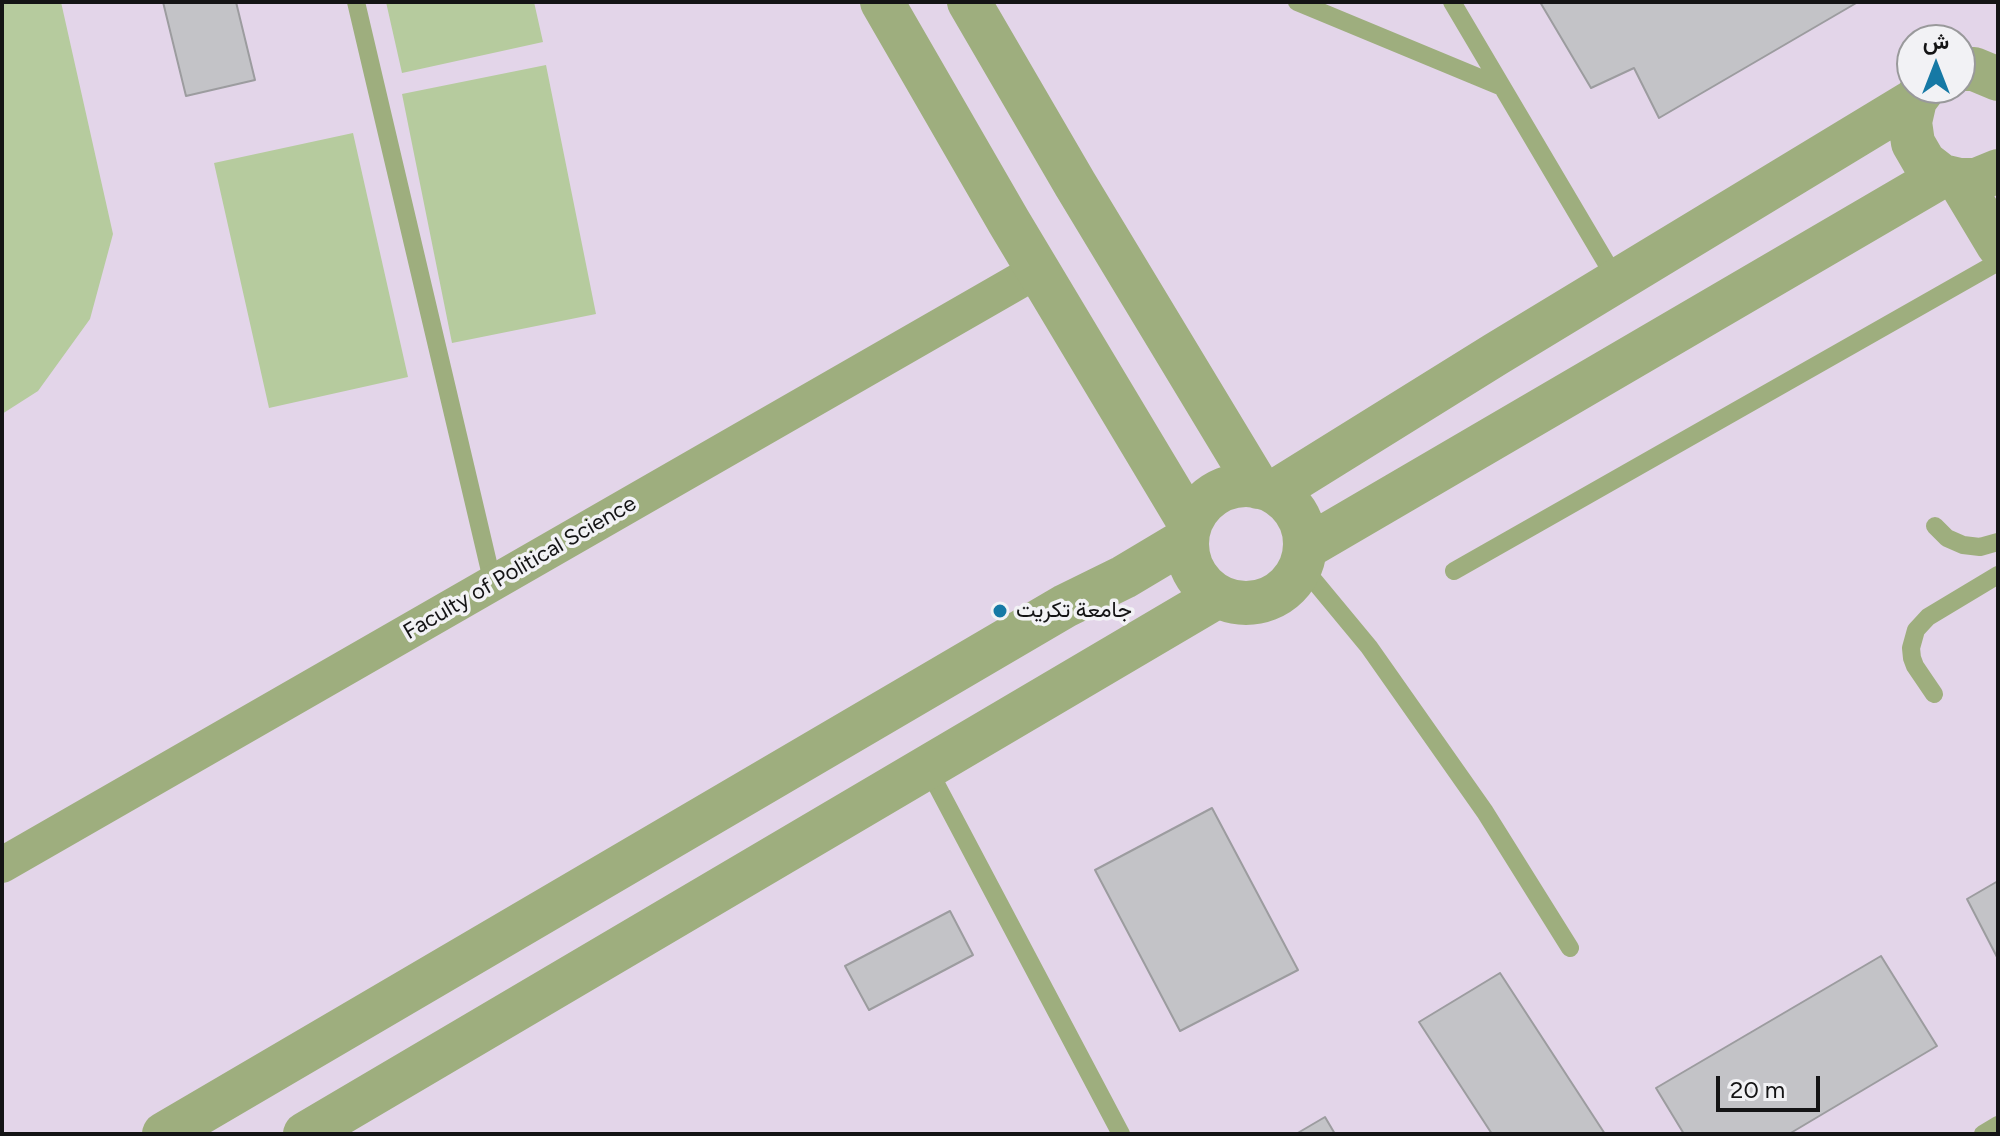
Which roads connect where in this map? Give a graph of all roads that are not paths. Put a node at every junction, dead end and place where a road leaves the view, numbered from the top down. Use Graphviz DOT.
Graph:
graph roads {
  1 [pos="356,2"];
  2 [pos="882,2"];
  3 [pos="969,2"];
  4 [pos="1297,2"];
  5 [pos="1452,2"];
  6 [pos="1502,87"];
  7 [pos="1904,104"];
  8 [pos="1916,104"];
  9 [pos="1966,175"];
  10 [pos="1998,245"];
  11 [pos="1998,262"];
  12 [pos="1038,270"];
  13 [pos="1617,281"];
  14 [pos="1266,490"];
  15 [pos="1935,526"];
  16 [pos="1188,532"];
  17 [pos="1998,542"];
  18 [pos="1303,556"];
  19 [pos="1454,571"];
  20 [pos="1998,575"];
  21 [pos="493,584"];
  22 [pos="1218,596"];
  23 [pos="1934,694"];
  24 [pos="927,767"];
  25 [pos="2,865"];
  26 [pos="1570,948"];
  27 [pos="1998,1125"];
  28 [pos="164,1134"];
  29 [pos="305,1134"];
  30 [pos="1121,1134"];
  31 [pos="1983,1134"];
  1 -- 21 [label="lane"];
  2 -- 12 [label="street"];
  3 -- 14 [label="street"];
  4 -- 6 [label="lane"];
  5 -- 6 [label="lane"];
  6 -- 13 [label="lane"];
  7 -- 13 [label="street"];
  8 -- 9 [label="street"];
  9 -- 10 [label="street"];
  9 -- 18 [label="street"];
  11 -- 19 [label="lane"];
  12 -- 16 [label="street"];
  12 -- 21 [label="street, Faculty of Political Science"];
  13 -- 14 [label="street"];
  14 -- 16 [label="street"];
  14 -- 18 [label="street"];
  15 -- 17 [label="lane"];
  16 -- 22 [label="street"];
  16 -- 28 [label="street"];
  18 -- 22 [label="street"];
  18 -- 26 [label="lane"];
  20 -- 23 [label="lane"];
  21 -- 25 [label="street, Faculty of Political Science"];
  22 -- 24 [label="street"];
  24 -- 29 [label="street"];
  24 -- 30 [label="lane"];
  27 -- 31 [label="lane"];
}
